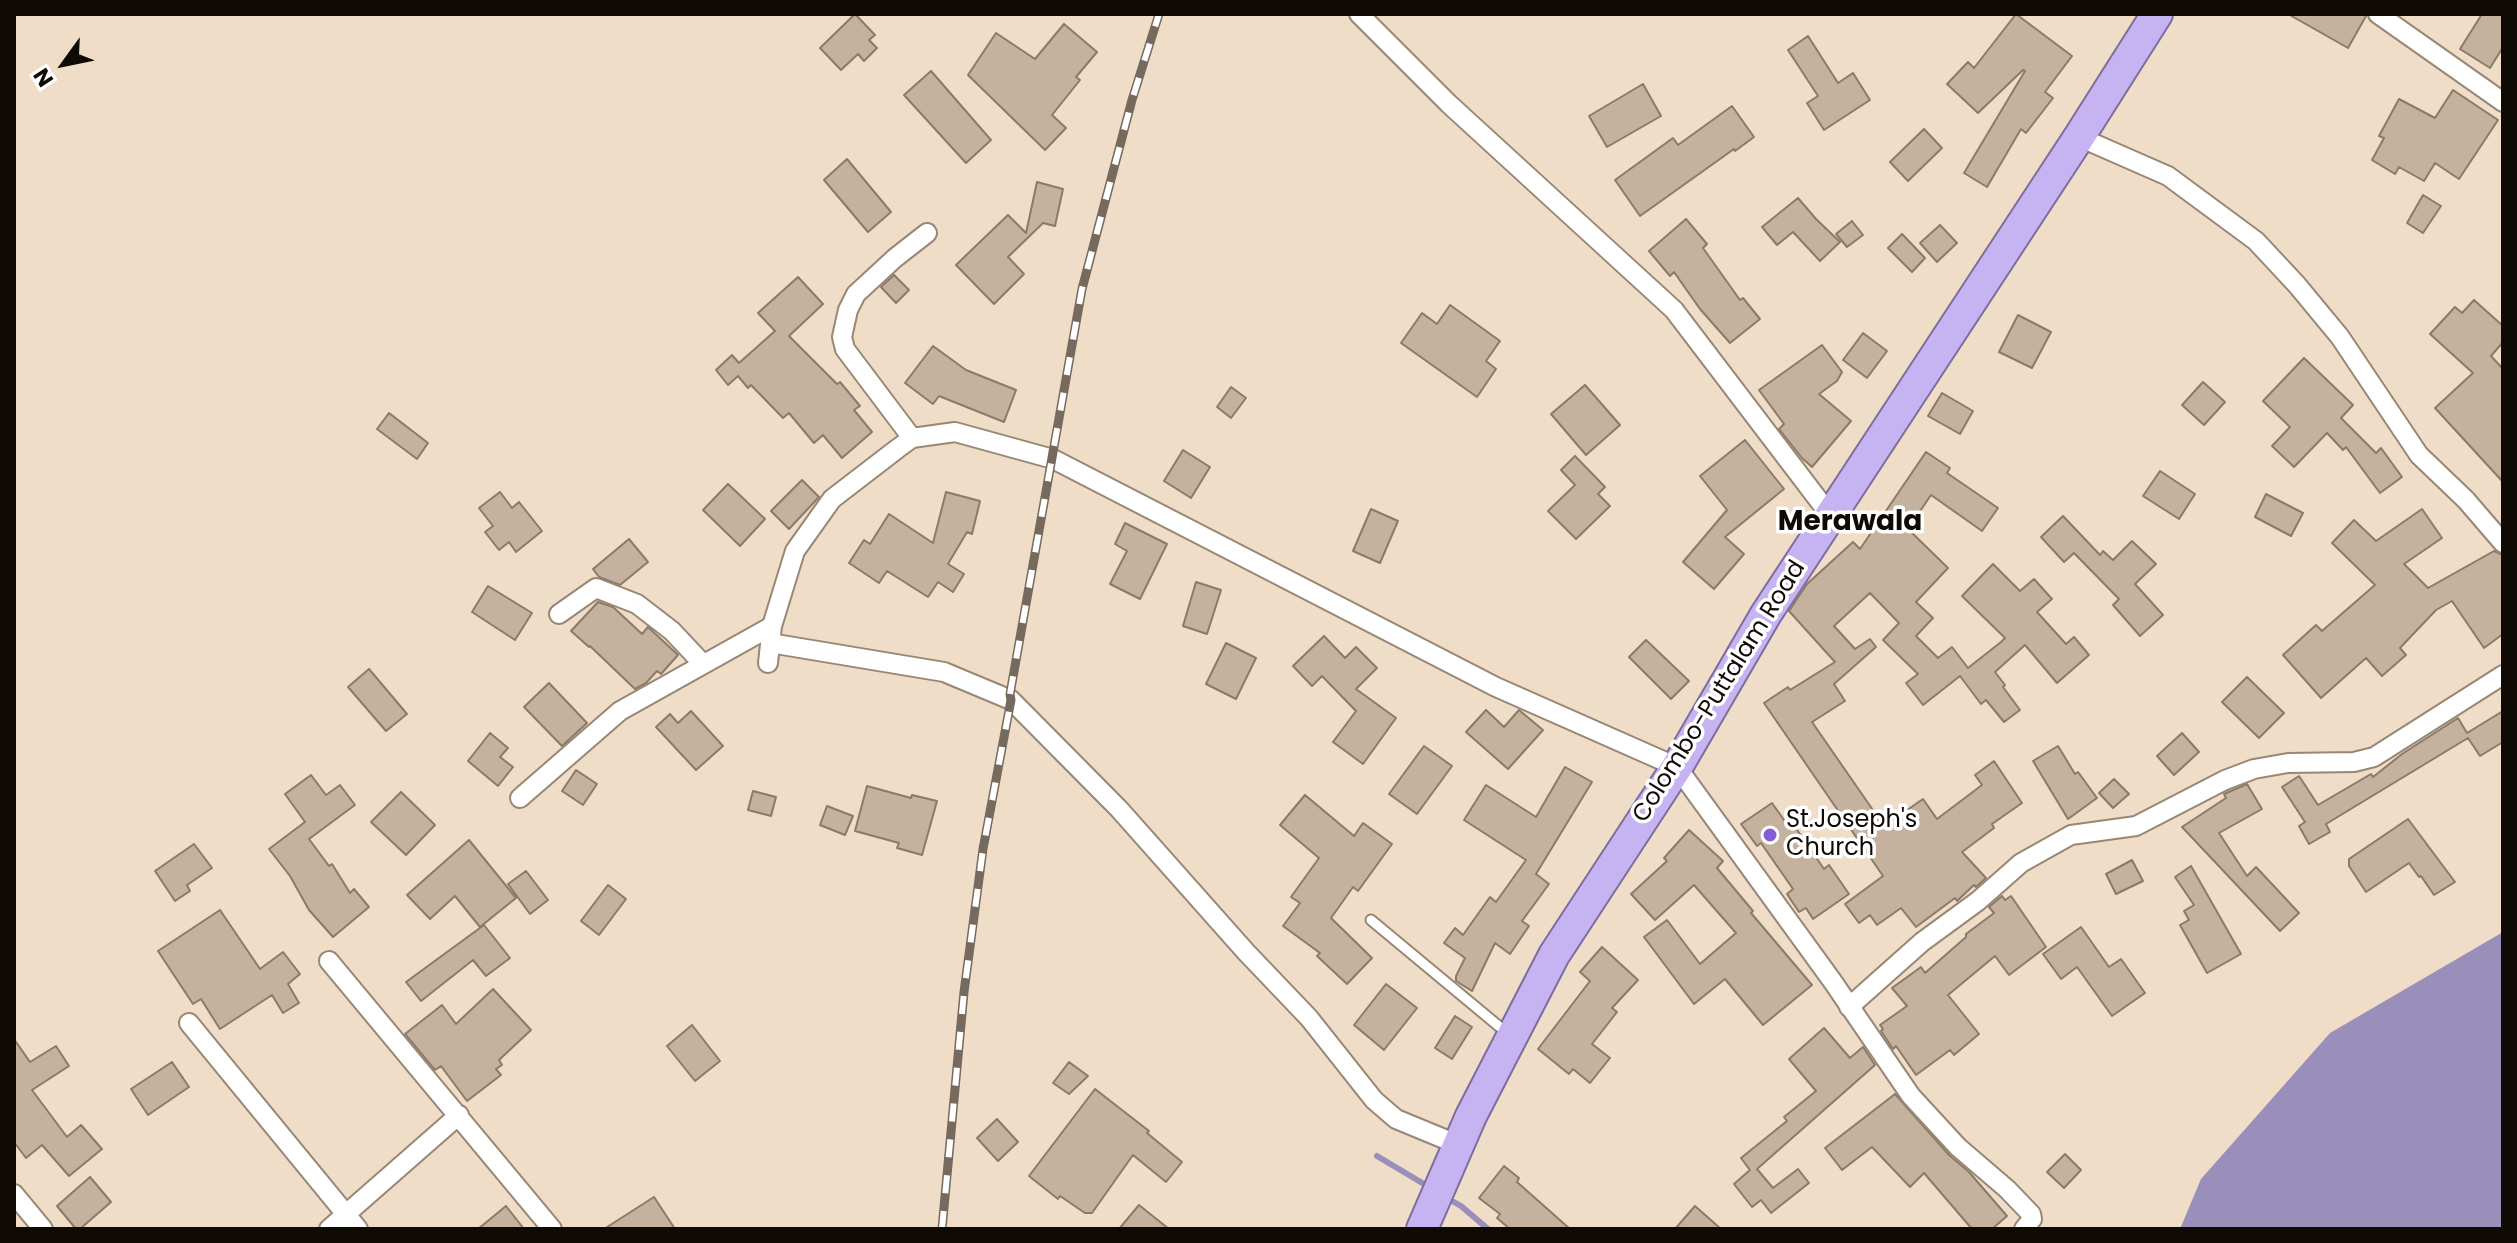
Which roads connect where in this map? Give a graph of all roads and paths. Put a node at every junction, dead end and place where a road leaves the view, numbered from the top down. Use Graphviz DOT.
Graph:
graph roads {
  1 [pos="1359,14"];
  2 [pos="2157,14"];
  3 [pos="2378,14"];
  4 [pos="2503,102"];
  5 [pos="2079,137"];
  6 [pos="927,233"];
  7 [pos="912,438"];
  8 [pos="1830,515"];
  9 [pos="2503,543"];
  10 [pos="559,614"];
  11 [pos="771,634"];
  12 [pos="768,663"];
  13 [pos="703,664"];
  14 [pos="2503,675"];
  15 [pos="1677,767"];
  16 [pos="520,798"];
  17 [pos="1371,920"];
  18 [pos="329,961"];
  19 [pos="1849,1007"];
  20 [pos="189,1023"];
  21 [pos="1512,1037"];
  22 [pos="459,1115"];
  23 [pos="1459,1145"];
  24 [pos="14,1194"];
  25 [pos="351,1222"];
  26 [pos="1423,1227"];
  27 [pos="43,1229"];
  28 [pos="329,1229"];
  29 [pos="552,1229"];
  30 [pos="2024,1229"];
  1 -- 8 [label="street"];
  2 -- 5 [label="highway, Colombo-Puttalam Road"];
  3 -- 4 [label="street"];
  5 -- 8 [label="highway, Colombo-Puttalam Road"];
  5 -- 9 [label="street"];
  6 -- 7 [label="street"];
  7 -- 11 [label="street"];
  7 -- 15 [label="street"];
  8 -- 15 [label="highway, Colombo-Puttalam Road"];
  10 -- 13 [label="street"];
  11 -- 12 [label="street"];
  11 -- 13 [label="street"];
  11 -- 23 [label="street"];
  13 -- 16 [label="street"];
  14 -- 19 [label="street"];
  15 -- 19 [label="street"];
  15 -- 21 [label="highway, Colombo-Puttalam Road"];
  17 -- 21 [label="lane"];
  18 -- 22 [label="street"];
  19 -- 30 [label="street"];
  20 -- 25 [label="street"];
  21 -- 23 [label="highway, Colombo-Puttalam Road"];
  22 -- 25 [label="street"];
  22 -- 29 [label="street"];
  23 -- 26 [label="highway, Colombo-Puttalam Road"];
  24 -- 27 [label="street"];
  25 -- 28 [label="street"];
}
